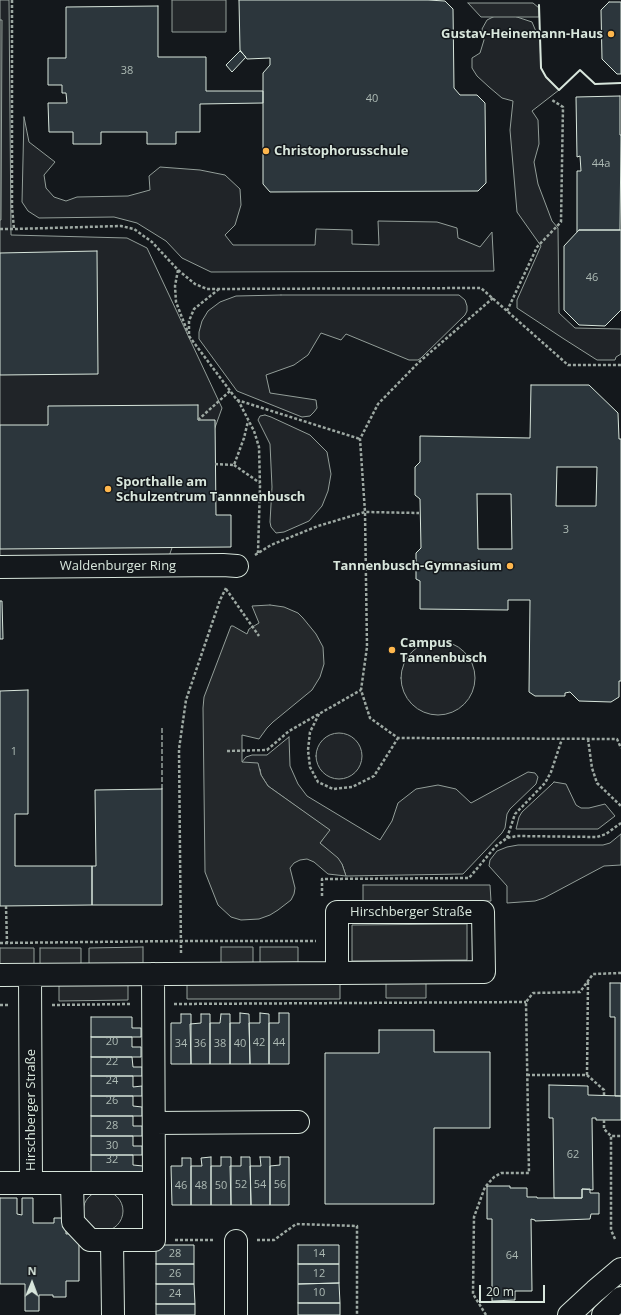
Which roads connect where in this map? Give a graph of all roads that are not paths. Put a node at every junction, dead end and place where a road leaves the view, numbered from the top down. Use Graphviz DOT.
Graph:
graph roads {
  1 [pos="0,566"];
  2 [pos="237,566"];
  3 [pos="337,973"];
  4 [pos="153,974"];
  5 [pos="0,975"];
  6 [pos="30,975"];
  7 [pos="298,1122"];
  8 [pos="154,1123"];
  9 [pos="0,1183"];
  10 [pos="31,1183"];
  11 [pos="72,1183"];
  12 [pos="154,1183"];
  13 [pos="112,1240"];
  14 [pos="236,1240"];
  15 [pos="621,1269"];
  16 [pos="621,1298"];
  17 [pos="113,1315"];
  18 [pos="236,1315"];
  19 [pos="569,1315"];
  20 [pos="603,1315"];
  1 -- 2 [label="street, Waldenburger Ring"];
  3 -- 3 [label="street, Hirschberger Straße"];
  3 -- 4 [label="street, Hirschberger Straße"];
  4 -- 6 [label="street, Hirschberger Straße"];
  4 -- 8 [label="street"];
  5 -- 6 [label="street, Hirschberger Straße"];
  6 -- 10 [label="street, Hirschberger Straße"];
  7 -- 8 [label="street"];
  8 -- 12 [label="street"];
  9 -- 10 [label="street"];
  10 -- 11 [label="street, Hirschberger Straße"];
  11 -- 12 [label="street, Hirschberger Straße"];
  11 -- 13 [label="street"];
  12 -- 13 [label="street"];
  13 -- 17 [label="street"];
  14 -- 18 [label="street"];
  15 -- 19 [label="street"];
  16 -- 20 [label="street"];
}
